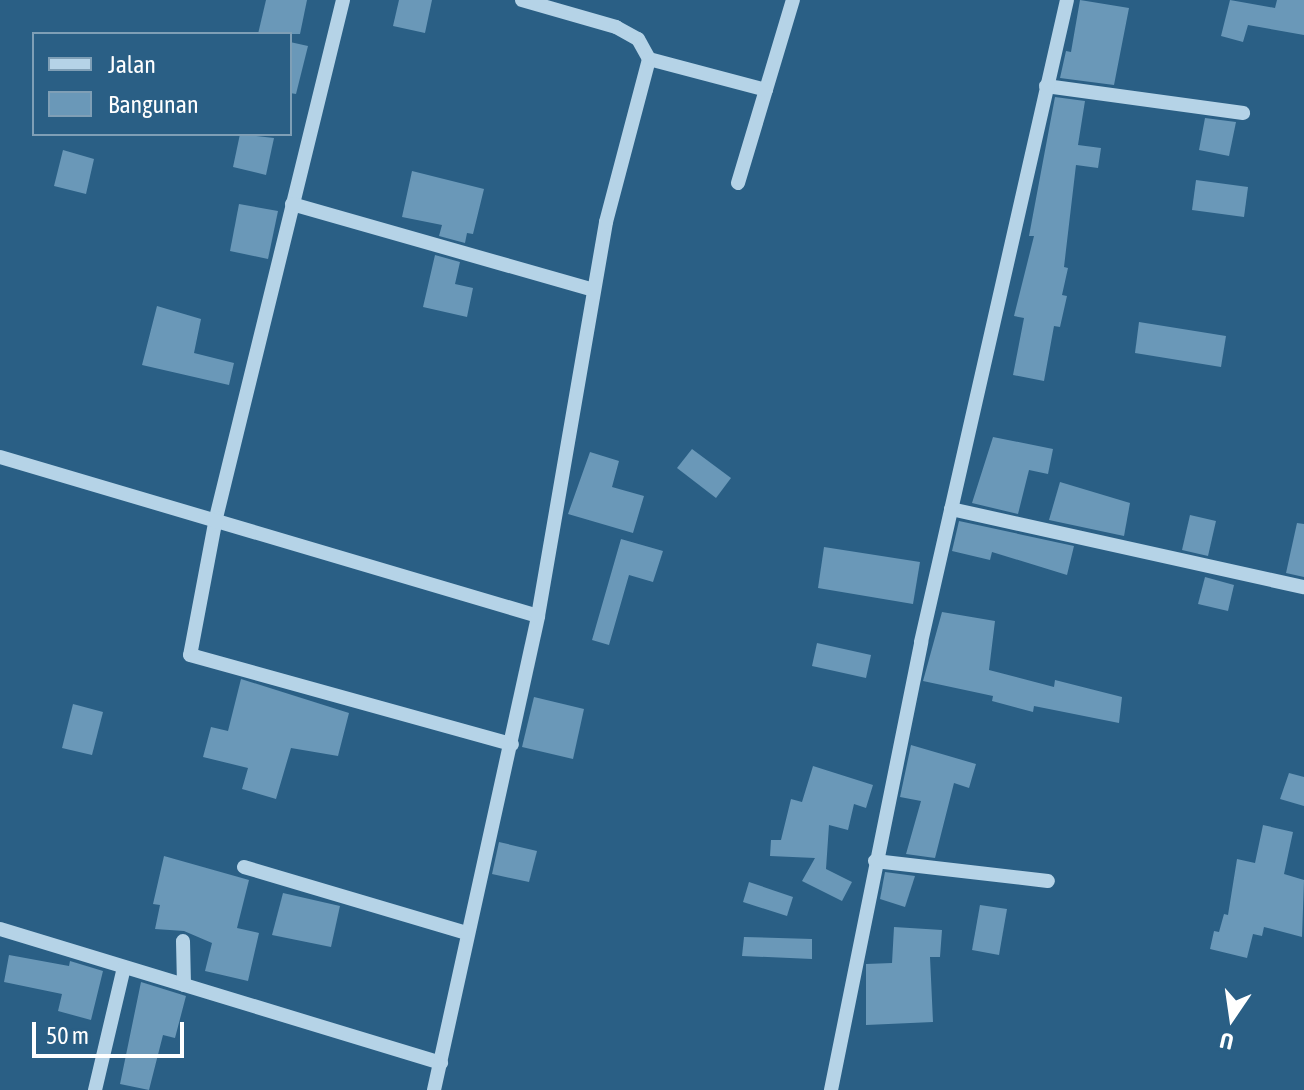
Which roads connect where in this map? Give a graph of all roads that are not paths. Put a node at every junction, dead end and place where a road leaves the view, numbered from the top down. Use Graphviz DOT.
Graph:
graph roads {
  1 [pos="343,0"];
  2 [pos="522,0"];
  3 [pos="793,0"];
  4 [pos="1067,0"];
  5 [pos="649,59"];
  6 [pos="1046,86"];
  7 [pos="766,90"];
  8 [pos="1243,113"];
  9 [pos="738,183"];
  10 [pos="292,204"];
  11 [pos="593,290"];
  12 [pos="0,457"];
  13 [pos="951,509"];
  14 [pos="216,518"];
  15 [pos="1304,587"];
  16 [pos="538,616"];
  17 [pos="512,744"];
  18 [pos="875,861"];
  19 [pos="244,867"];
  20 [pos="1048,881"];
  21 [pos="0,929"];
  22 [pos="467,933"];
  23 [pos="183,941"];
  24 [pos="124,967"];
  25 [pos="184,985"];
  26 [pos="441,1063"];
  27 [pos="95,1090"];
  28 [pos="434,1090"];
  29 [pos="831,1090"];
  1 -- 10 [label="street"];
  2 -- 5 [label="street"];
  3 -- 7 [label="street"];
  4 -- 6 [label="street"];
  5 -- 7 [label="street"];
  5 -- 11 [label="street"];
  6 -- 8 [label="street"];
  6 -- 13 [label="street"];
  7 -- 9 [label="street"];
  10 -- 11 [label="street"];
  10 -- 14 [label="street"];
  11 -- 16 [label="street"];
  12 -- 14 [label="street"];
  13 -- 15 [label="street"];
  13 -- 18 [label="street"];
  14 -- 16 [label="street"];
  14 -- 17 [label="street"];
  16 -- 17 [label="street"];
  17 -- 22 [label="street"];
  18 -- 20 [label="street"];
  18 -- 29 [label="street"];
  19 -- 22 [label="street"];
  21 -- 24 [label="street"];
  22 -- 26 [label="street"];
  23 -- 25 [label="street"];
  24 -- 25 [label="street"];
  24 -- 27 [label="street"];
  25 -- 26 [label="street"];
  26 -- 28 [label="street"];
}
